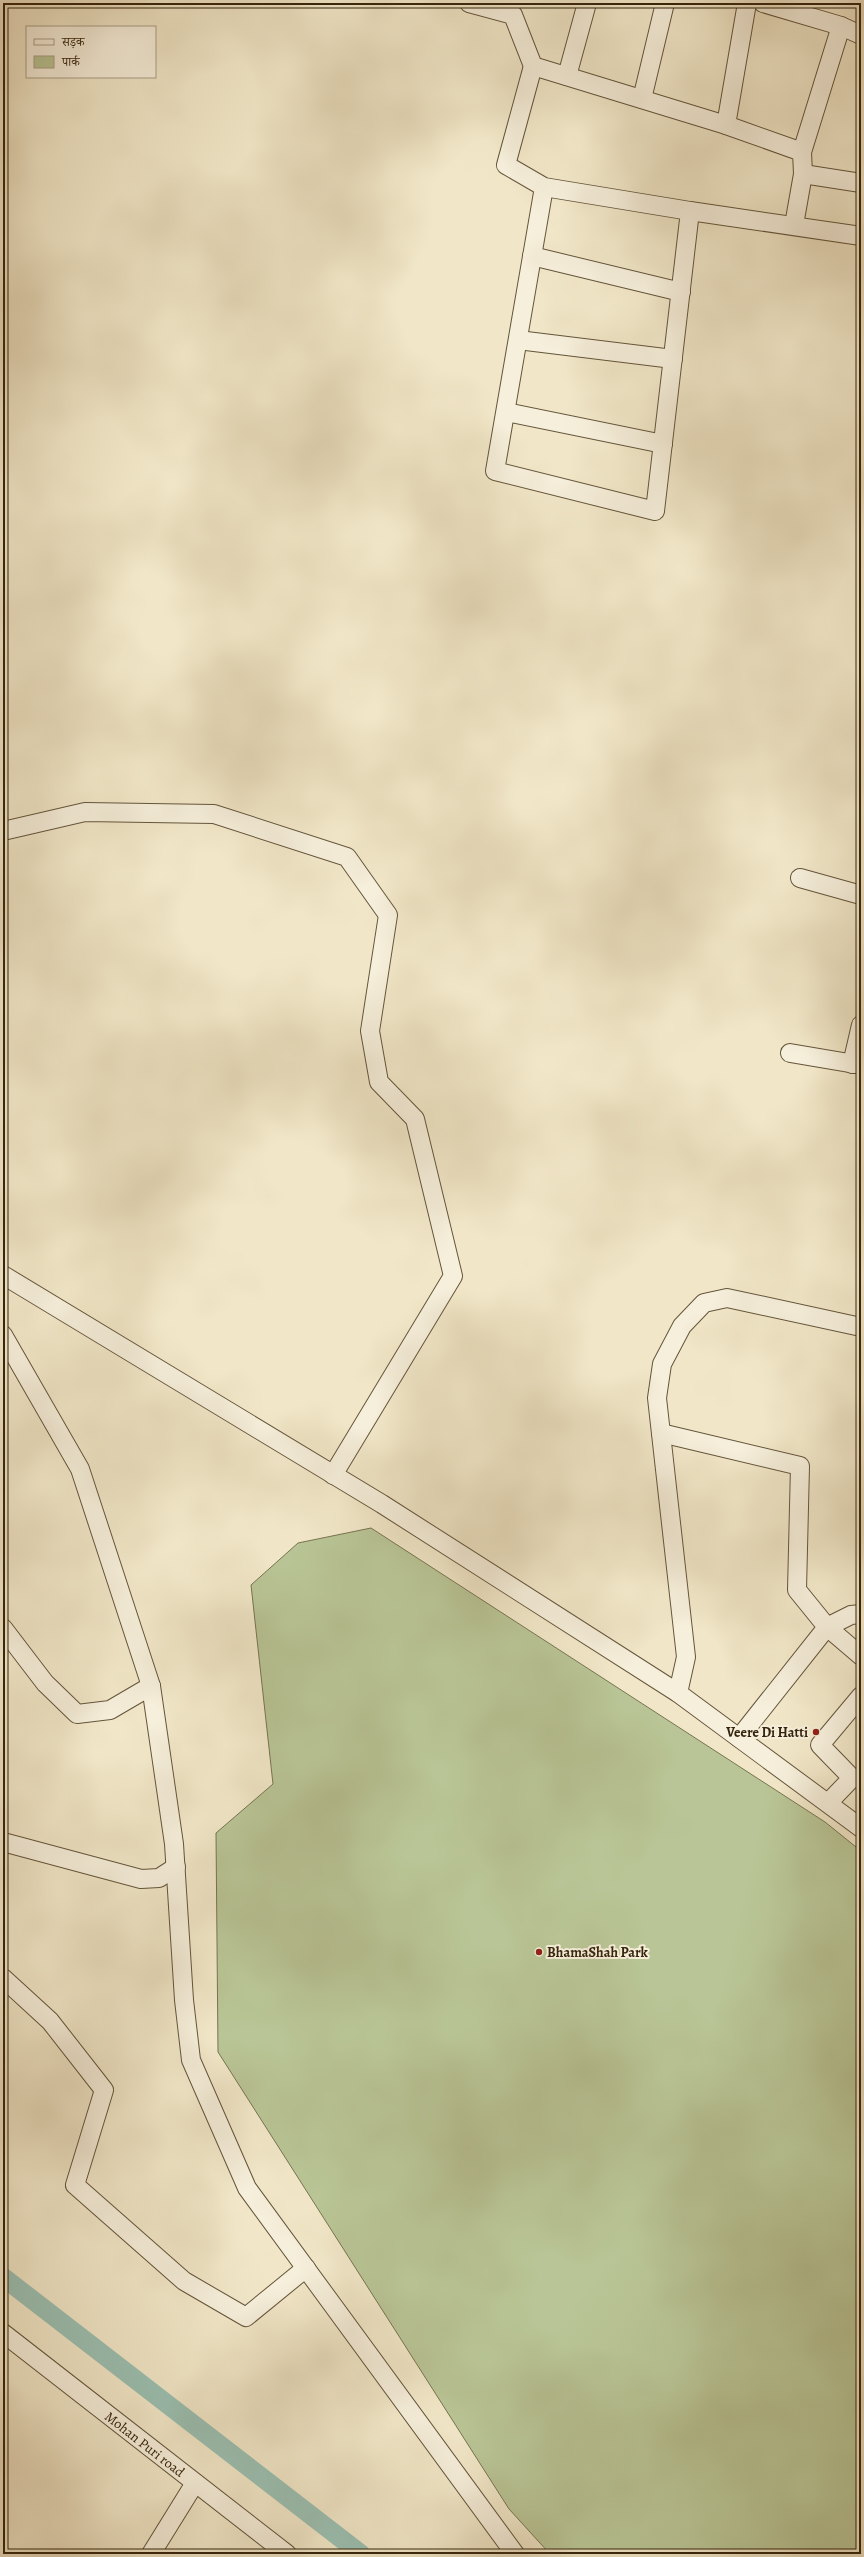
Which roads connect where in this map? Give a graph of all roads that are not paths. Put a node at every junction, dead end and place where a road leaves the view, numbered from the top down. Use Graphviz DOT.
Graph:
graph roads {
  1 [pos="469,3"];
  2 [pos="587,3"];
  3 [pos="665,3"];
  4 [pos="747,3"];
  5 [pos="763,3"];
  6 [pos="840,26"];
  7 [pos="861,35"];
  8 [pos="533,66"];
  9 [pos="567,76"];
  10 [pos="642,99"];
  11 [pos="726,125"];
  12 [pos="802,152"];
  13 [pos="803,174"];
  14 [pos="861,183"];
  15 [pos="544,187"];
  16 [pos="690,211"];
  17 [pos="794,225"];
  18 [pos="861,236"];
  19 [pos="532,256"];
  20 [pos="681,292"];
  21 [pos="518,340"];
  22 [pos="673,359"];
  23 [pos="506,412"];
  24 [pos="663,444"];
  25 [pos="3,831"];
  26 [pos="800,878"];
  27 [pos="861,895"];
  28 [pos="861,1025"];
  29 [pos="790,1054"];
  30 [pos="857,1065"];
  31 [pos="3,1275"];
  32 [pos="861,1327"];
  33 [pos="3,1335"];
  34 [pos="661,1433"];
  35 [pos="333,1475"];
  36 [pos="861,1614"];
  37 [pos="827,1627"];
  38 [pos="3,1628"];
  39 [pos="861,1656"];
  40 [pos="151,1686"];
  41 [pos="678,1693"];
  42 [pos="861,1696"];
  43 [pos="738,1738"];
  44 [pos="828,1803"];
  45 [pos="861,1828"];
  46 [pos="3,1842"];
  47 [pos="176,1867"];
  48 [pos="3,1978"];
  49 [pos="306,2268"];
  50 [pos="3,2333"];
  51 [pos="195,2483"];
  52 [pos="284,2553"];
  53 [pos="151,2554"];
  54 [pos="515,2554"];
  1 -- 8 [label="street"];
  2 -- 9 [label="street"];
  3 -- 10 [label="street"];
  4 -- 11 [label="street"];
  5 -- 6 [label="street"];
  6 -- 7 [label="street"];
  6 -- 12 [label="street"];
  8 -- 9 [label="street"];
  8 -- 15 [label="street"];
  9 -- 10 [label="street"];
  10 -- 11 [label="street"];
  11 -- 12 [label="street"];
  12 -- 13 [label="street"];
  13 -- 14 [label="street"];
  13 -- 17 [label="street"];
  15 -- 16 [label="street"];
  15 -- 19 [label="street"];
  16 -- 17 [label="street"];
  16 -- 20 [label="street"];
  17 -- 18 [label="street"];
  19 -- 20 [label="street"];
  19 -- 21 [label="street"];
  20 -- 22 [label="street"];
  21 -- 22 [label="street"];
  21 -- 23 [label="street"];
  22 -- 24 [label="street"];
  23 -- 24 [label="street"];
  23 -- 24 [label="street"];
  25 -- 35 [label="street"];
  26 -- 27 [label="street"];
  28 -- 30 [label="street"];
  29 -- 30 [label="street"];
  31 -- 35 [label="street"];
  32 -- 34 [label="street"];
  33 -- 40 [label="street"];
  34 -- 37 [label="street"];
  34 -- 41 [label="street"];
  35 -- 41 [label="street"];
  36 -- 37 [label="street"];
  37 -- 39 [label="street"];
  37 -- 43 [label="street"];
  38 -- 40 [label="street"];
  40 -- 47 [label="street"];
  41 -- 43 [label="street"];
  42 -- 44 [label="street"];
  43 -- 44 [label="street"];
  44 -- 45 [label="street"];
  46 -- 47 [label="street"];
  47 -- 49 [label="street"];
  48 -- 49 [label="street"];
  49 -- 54 [label="street"];
  50 -- 51 [label="street, Mohan Puri road"];
  51 -- 52 [label="street, Mohan Puri road"];
  51 -- 53 [label="street"];
}
